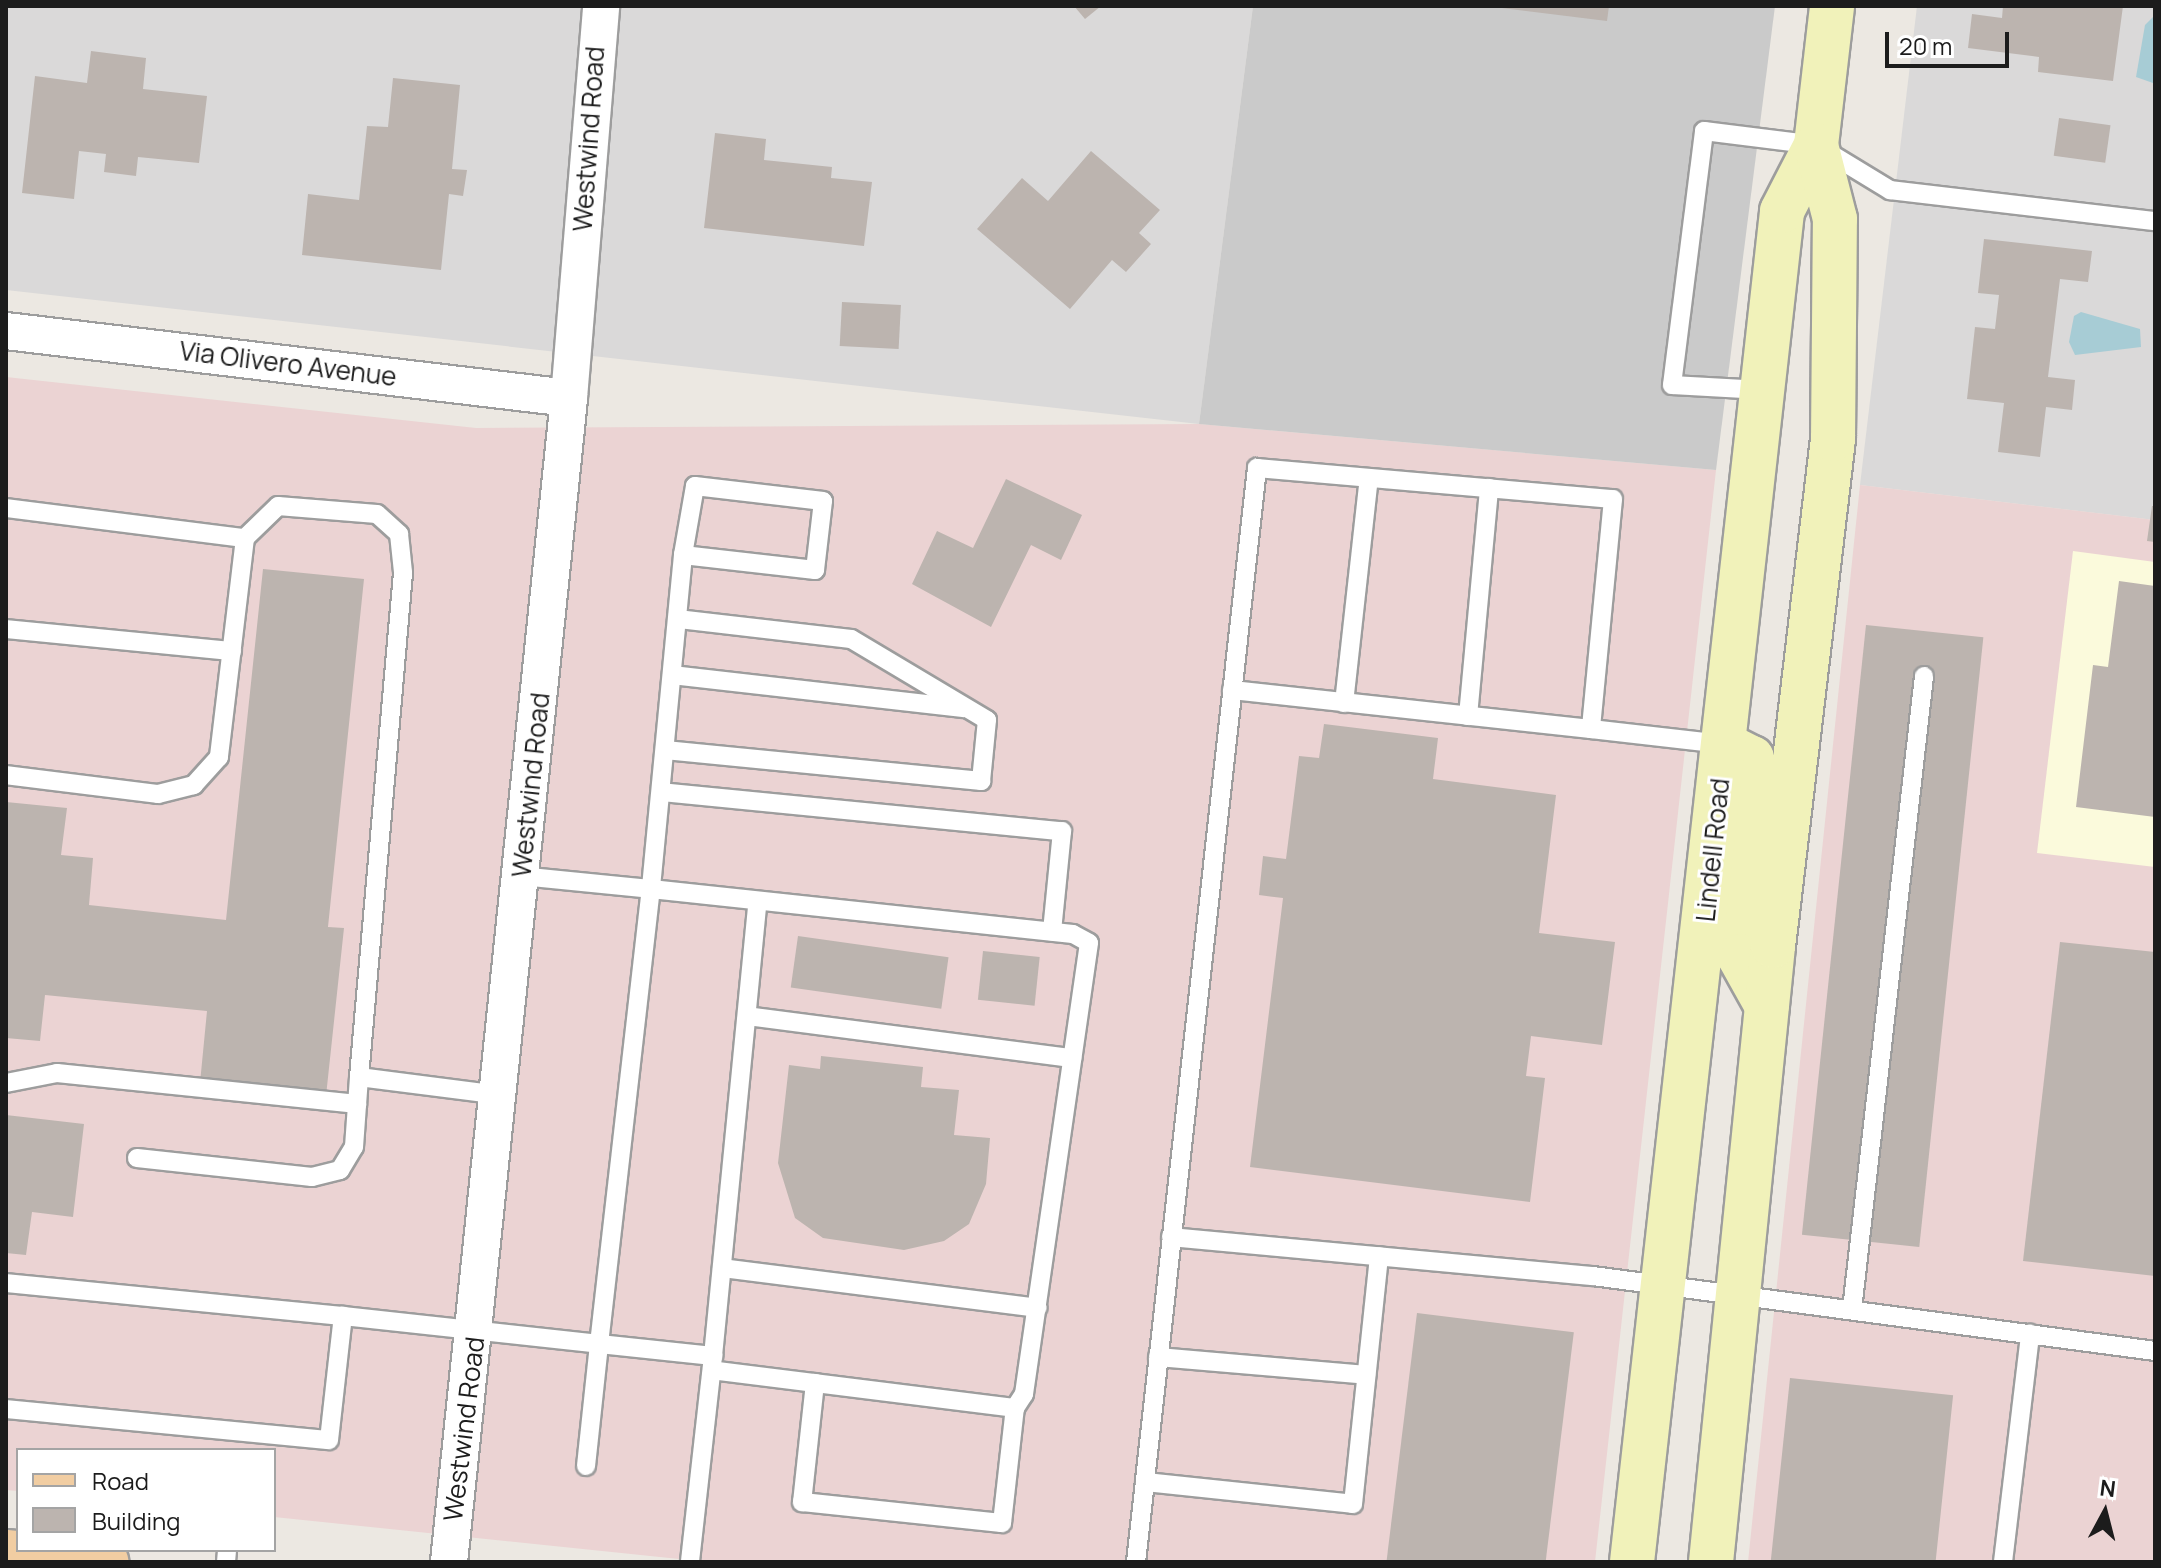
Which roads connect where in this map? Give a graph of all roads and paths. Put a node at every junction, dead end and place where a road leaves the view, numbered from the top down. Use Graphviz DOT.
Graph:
graph roads {
  1 [pos="601,6"];
  2 [pos="1832,6"];
  3 [pos="1816,145"];
  4 [pos="2155,221"];
  5 [pos="6,331"];
  6 [pos="1764,390"];
  7 [pos="569,398"];
  8 [pos="1369,478"];
  9 [pos="1489,488"];
  10 [pos="6,508"];
  11 [pos="245,538"];
  12 [pos="683,555"];
  13 [pos="677,619"];
  14 [pos="6,629"];
  15 [pos="232,651"];
  16 [pos="672,675"];
  17 [pos="1924,676"];
  18 [pos="1232,690"];
  19 [pos="1344,703"];
  20 [pos="970,709"];
  21 [pos="1468,716"];
  22 [pos="1591,729"];
  23 [pos="1724,744"];
  24 [pos="665,750"];
  25 [pos="6,775"];
  26 [pos="661,792"];
  27 [pos="521,876"];
  28 [pos="651,889"];
  29 [pos="758,901"];
  30 [pos="1052,932"];
  31 [pos="1767,1006"];
  32 [pos="747,1016"];
  33 [pos="1072,1058"];
  34 [pos="359,1077"];
  35 [pos="6,1083"];
  36 [pos="499,1095"];
  37 [pos="357,1104"];
  38 [pos="137,1158"];
  39 [pos="1171,1237"];
  40 [pos="1379,1256"];
  41 [pos="722,1268"];
  42 [pos="6,1283"];
  43 [pos="1664,1286"];
  44 [pos="1741,1296"];
  45 [pos="1037,1308"];
  46 [pos="1852,1310"];
  47 [pos="343,1316"];
  48 [pos="476,1329"];
  49 [pos="2030,1334"];
  50 [pos="599,1344"];
  51 [pos="2155,1351"];
  52 [pos="1158,1357"];
  53 [pos="712,1363"];
  54 [pos="1366,1375"];
  55 [pos="815,1383"];
  56 [pos="1015,1408"];
  57 [pos="6,1409"];
  58 [pos="236,1441"];
  59 [pos="586,1466"];
  60 [pos="1145,1482"];
  61 [pos="6,1552"];
  62 [pos="107,1562"];
  63 [pos="449,1562"];
  64 [pos="690,1562"];
  65 [pos="1136,1562"];
  66 [pos="1632,1562"];
  67 [pos="1711,1562"];
  68 [pos="2003,1562"];
  1 -- 7 [label="street, Westwind Road"];
  2 -- 3 [label="street, Lindell Road"];
  3 -- 4 [label="lane"];
  3 -- 6 [label="street, Lindell Road"];
  3 -- 6 [label="lane"];
  3 -- 31 [label="street, Lindell Road"];
  5 -- 7 [label="street, Via Olivero Avenue"];
  6 -- 23 [label="street, Lindell Road"];
  7 -- 27 [label="street, Westwind Road"];
  8 -- 9 [label="lane"];
  8 -- 18 [label="lane"];
  8 -- 19 [label="lane"];
  9 -- 21 [label="lane"];
  9 -- 22 [label="lane"];
  10 -- 11 [label="lane"];
  11 -- 15 [label="lane"];
  11 -- 34 [label="lane"];
  12 -- 12 [label="lane"];
  12 -- 13 [label="lane"];
  13 -- 16 [label="lane"];
  13 -- 20 [label="lane"];
  14 -- 15 [label="lane"];
  15 -- 25 [label="lane"];
  16 -- 20 [label="lane"];
  16 -- 24 [label="lane"];
  17 -- 46 [label="lane"];
  18 -- 19 [label="lane"];
  18 -- 39 [label="lane"];
  19 -- 21 [label="lane"];
  20 -- 24 [label="lane"];
  21 -- 22 [label="lane"];
  22 -- 23 [label="lane"];
  23 -- 31 [label="street"];
  23 -- 43 [label="street, Lindell Road"];
  24 -- 26 [label="lane"];
  26 -- 28 [label="lane"];
  26 -- 30 [label="lane"];
  27 -- 28 [label="lane"];
  27 -- 36 [label="street, Westwind Road"];
  28 -- 29 [label="lane"];
  28 -- 50 [label="lane"];
  29 -- 30 [label="lane"];
  29 -- 32 [label="lane"];
  30 -- 33 [label="lane"];
  31 -- 44 [label="street, Lindell Road"];
  32 -- 33 [label="lane"];
  32 -- 41 [label="lane"];
  33 -- 45 [label="lane"];
  34 -- 36 [label="lane"];
  34 -- 37 [label="lane"];
  35 -- 37 [label="lane"];
  36 -- 48 [label="street, Westwind Road"];
  37 -- 38 [label="lane"];
  39 -- 40 [label="lane"];
  39 -- 52 [label="lane"];
  40 -- 43 [label="lane"];
  40 -- 54 [label="lane"];
  41 -- 45 [label="lane"];
  41 -- 53 [label="lane"];
  42 -- 47 [label="lane"];
  43 -- 44 [label="lane"];
  43 -- 66 [label="street, Lindell Road"];
  44 -- 46 [label="lane"];
  44 -- 67 [label="street, Lindell Road"];
  45 -- 56 [label="lane"];
  46 -- 49 [label="lane"];
  47 -- 48 [label="lane"];
  47 -- 58 [label="lane"];
  48 -- 50 [label="lane"];
  48 -- 63 [label="street, Westwind Road"];
  49 -- 51 [label="lane"];
  49 -- 68 [label="lane"];
  50 -- 53 [label="lane"];
  50 -- 59 [label="lane"];
  52 -- 54 [label="lane"];
  52 -- 60 [label="lane"];
  53 -- 55 [label="lane"];
  53 -- 64 [label="lane"];
  54 -- 60 [label="lane"];
  55 -- 56 [label="lane"];
  55 -- 56 [label="lane"];
  57 -- 58 [label="lane"];
  60 -- 65 [label="lane"];
  61 -- 62 [label="main road"];
}
